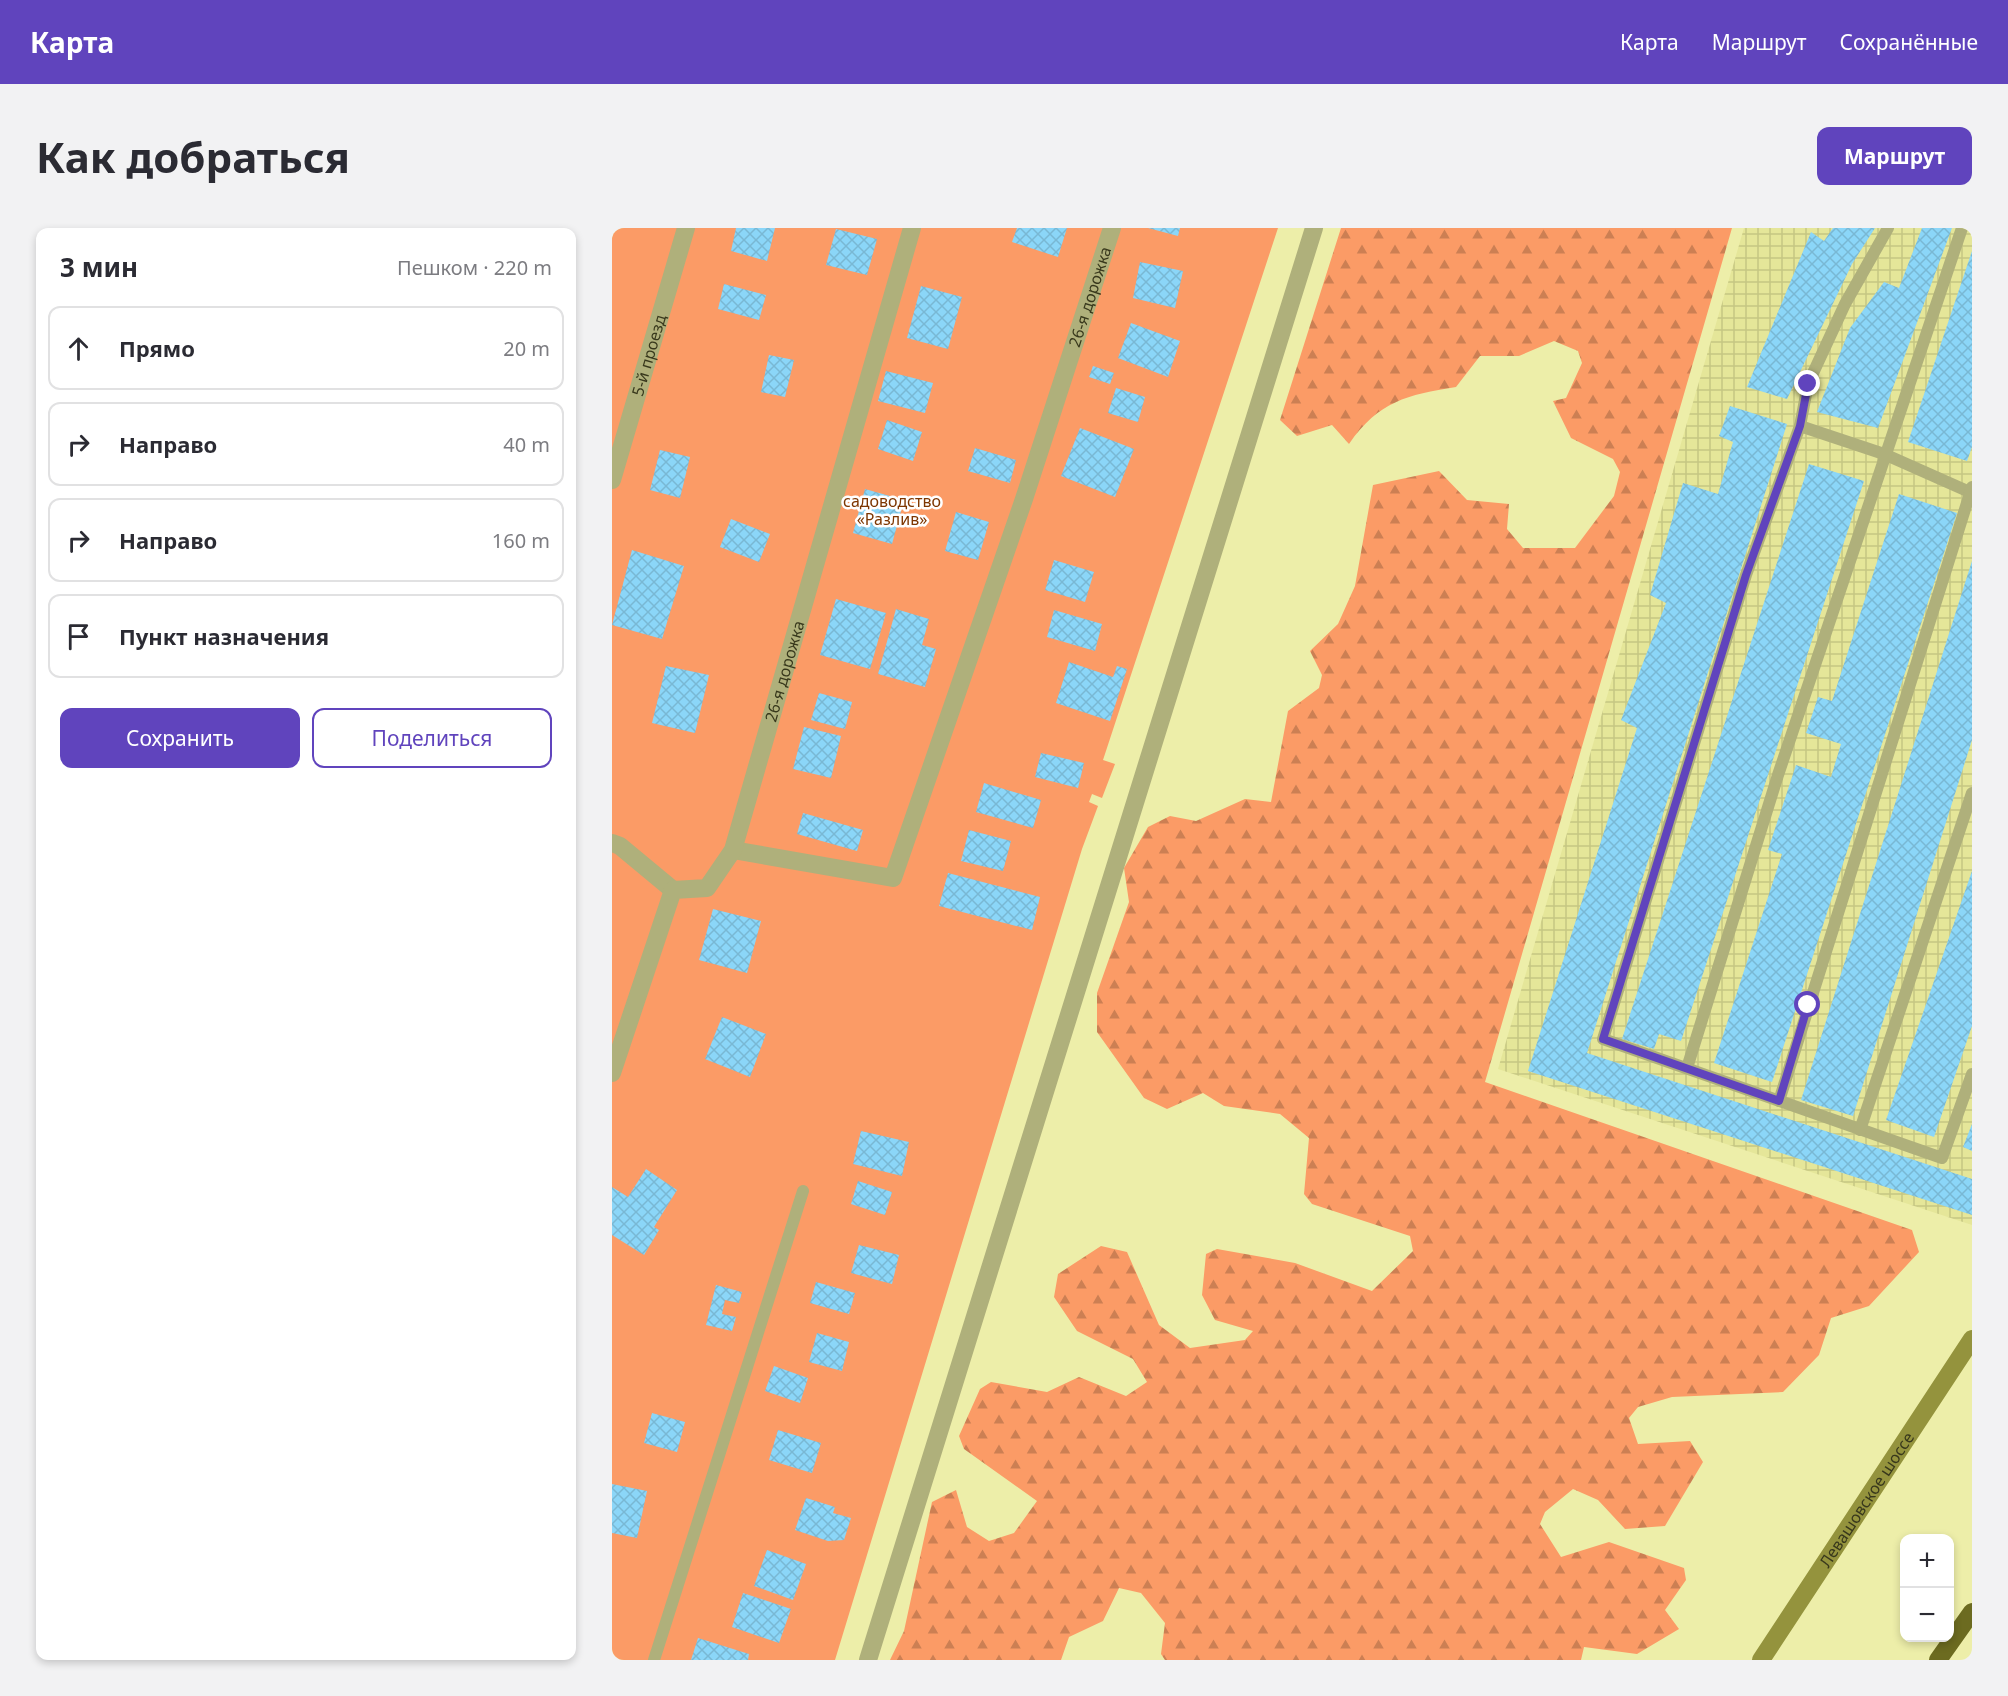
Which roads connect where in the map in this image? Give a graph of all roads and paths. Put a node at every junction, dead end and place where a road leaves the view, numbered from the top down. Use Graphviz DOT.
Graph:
graph roads {
  1 [pos="686,228"];
  2 [pos="912,228"];
  3 [pos="1112,228"];
  4 [pos="1314,228"];
  5 [pos="1888,228"];
  6 [pos="1962,228"];
  7 [pos="1800,426"];
  8 [pos="1884,454"];
  9 [pos="612,480"];
  10 [pos="1972,491"];
  11 [pos="1972,793"];
  12 [pos="612,843"];
  13 [pos="733,850"];
  14 [pos="673,890"];
  15 [pos="1687,1068"];
  16 [pos="612,1073"];
  17 [pos="1972,1074"];
  18 [pos="1779,1101"];
  19 [pos="1860,1130"];
  20 [pos="803,1191"];
  21 [pos="1972,1339"];
  22 [pos="1972,1612"];
  23 [pos="654,1660"];
  24 [pos="868,1660"];
  25 [pos="1761,1660"];
  26 [pos="1938,1660"];
  1 -- 9 [label="street, 5-й проезд"];
  2 -- 13 [label="street, 26-я дорожка"];
  3 -- 13 [label="street, 26-я дорожка"];
  4 -- 24 [label="street"];
  5 -- 7 [label="lane"];
  6 -- 8 [label="lane"];
  7 -- 8 [label="lane"];
  7 -- 15 [label="lane"];
  8 -- 10 [label="lane"];
  8 -- 15 [label="lane"];
  10 -- 18 [label="lane"];
  11 -- 19 [label="lane"];
  12 -- 14 [label="street"];
  13 -- 14 [label="street, 26-я дорожка"];
  14 -- 16 [label="street"];
  15 -- 18 [label="lane"];
  17 -- 19 [label="lane"];
  18 -- 19 [label="lane"];
  20 -- 23 [label="lane"];
  21 -- 25 [label="main road, Левашовское шоссе"];
  22 -- 26 [label="highway"];
}
